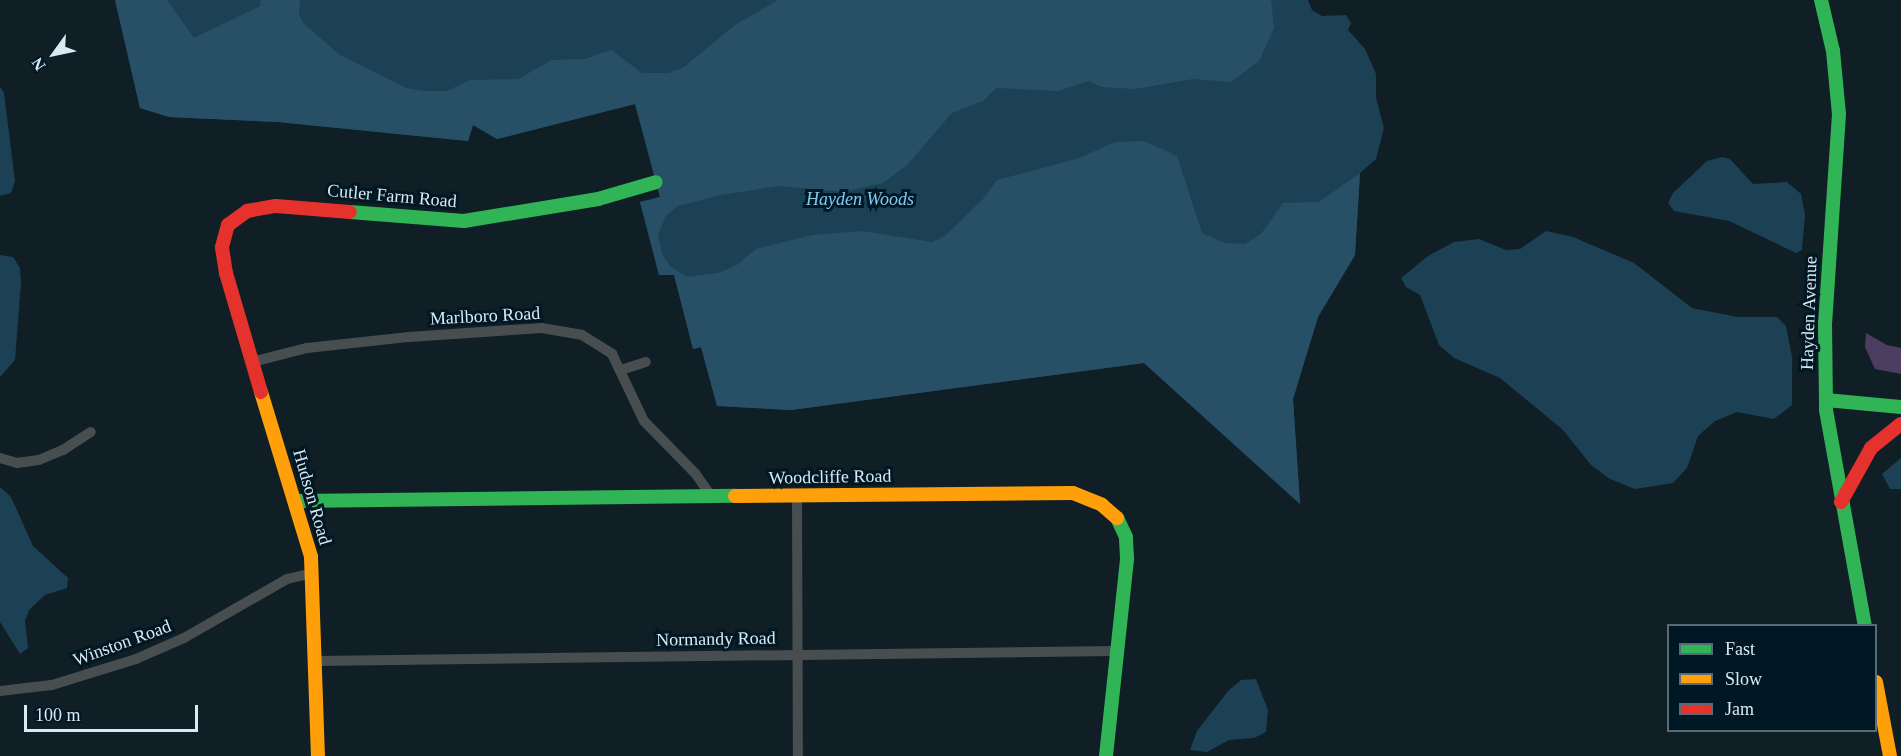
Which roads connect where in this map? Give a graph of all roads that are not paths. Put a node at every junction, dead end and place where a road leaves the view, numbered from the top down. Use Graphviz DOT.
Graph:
graph roads {
  1 [pos="1821,0"];
  2 [pos="656,182"];
  3 [pos="223,256"];
  4 [pos="252,362"];
  5 [pos="646,362"];
  6 [pos="621,370"];
  7 [pos="1826,400"];
  8 [pos="1901,407"];
  9 [pos="1901,424"];
  10 [pos="91,432"];
  11 [pos="0,458"];
  12 [pos="711,497"];
  13 [pos="797,497"];
  14 [pos="296,501"];
  15 [pos="1841,501"];
  16 [pos="312,573"];
  17 [pos="1865,624"];
  18 [pos="1115,651"];
  19 [pos="797,655"];
  20 [pos="316,660"];
  21 [pos="0,691"];
  22 [pos="1877,692"];
  23 [pos="318,756"];
  24 [pos="798,756"];
  25 [pos="1106,756"];
  26 [pos="1890,756"];
  1 -- 7 [label="main road, Hayden Avenue"];
  2 -- 3 [label="main road, Cutler Farm Road"];
  3 -- 4 [label="main road, Hudson Road"];
  4 -- 6 [label="street, Marlboro Road"];
  4 -- 14 [label="main road, Hudson Road"];
  5 -- 6 [label="street"];
  6 -- 12 [label="street, Marlboro Road"];
  7 -- 8 [label="main road"];
  7 -- 15 [label="main road, Hayden Avenue"];
  9 -- 15 [label="main road"];
  10 -- 11 [label="street"];
  12 -- 13 [label="main road, Woodcliffe Road"];
  12 -- 14 [label="main road, Woodcliffe Road"];
  13 -- 18 [label="main road, Woodcliffe Road"];
  13 -- 19 [label="street"];
  14 -- 16 [label="main road, Hudson Road"];
  15 -- 17 [label="main road, Hayden Avenue"];
  16 -- 20 [label="main road, Hudson Road"];
  16 -- 21 [label="street, Winston Road"];
  18 -- 19 [label="street, Normandy Road"];
  18 -- 25 [label="main road, Woodcliffe Road"];
  19 -- 20 [label="street, Normandy Road"];
  19 -- 24 [label="street"];
  20 -- 23 [label="main road, Hudson Road"];
  22 -- 26 [label="main road"];
}
